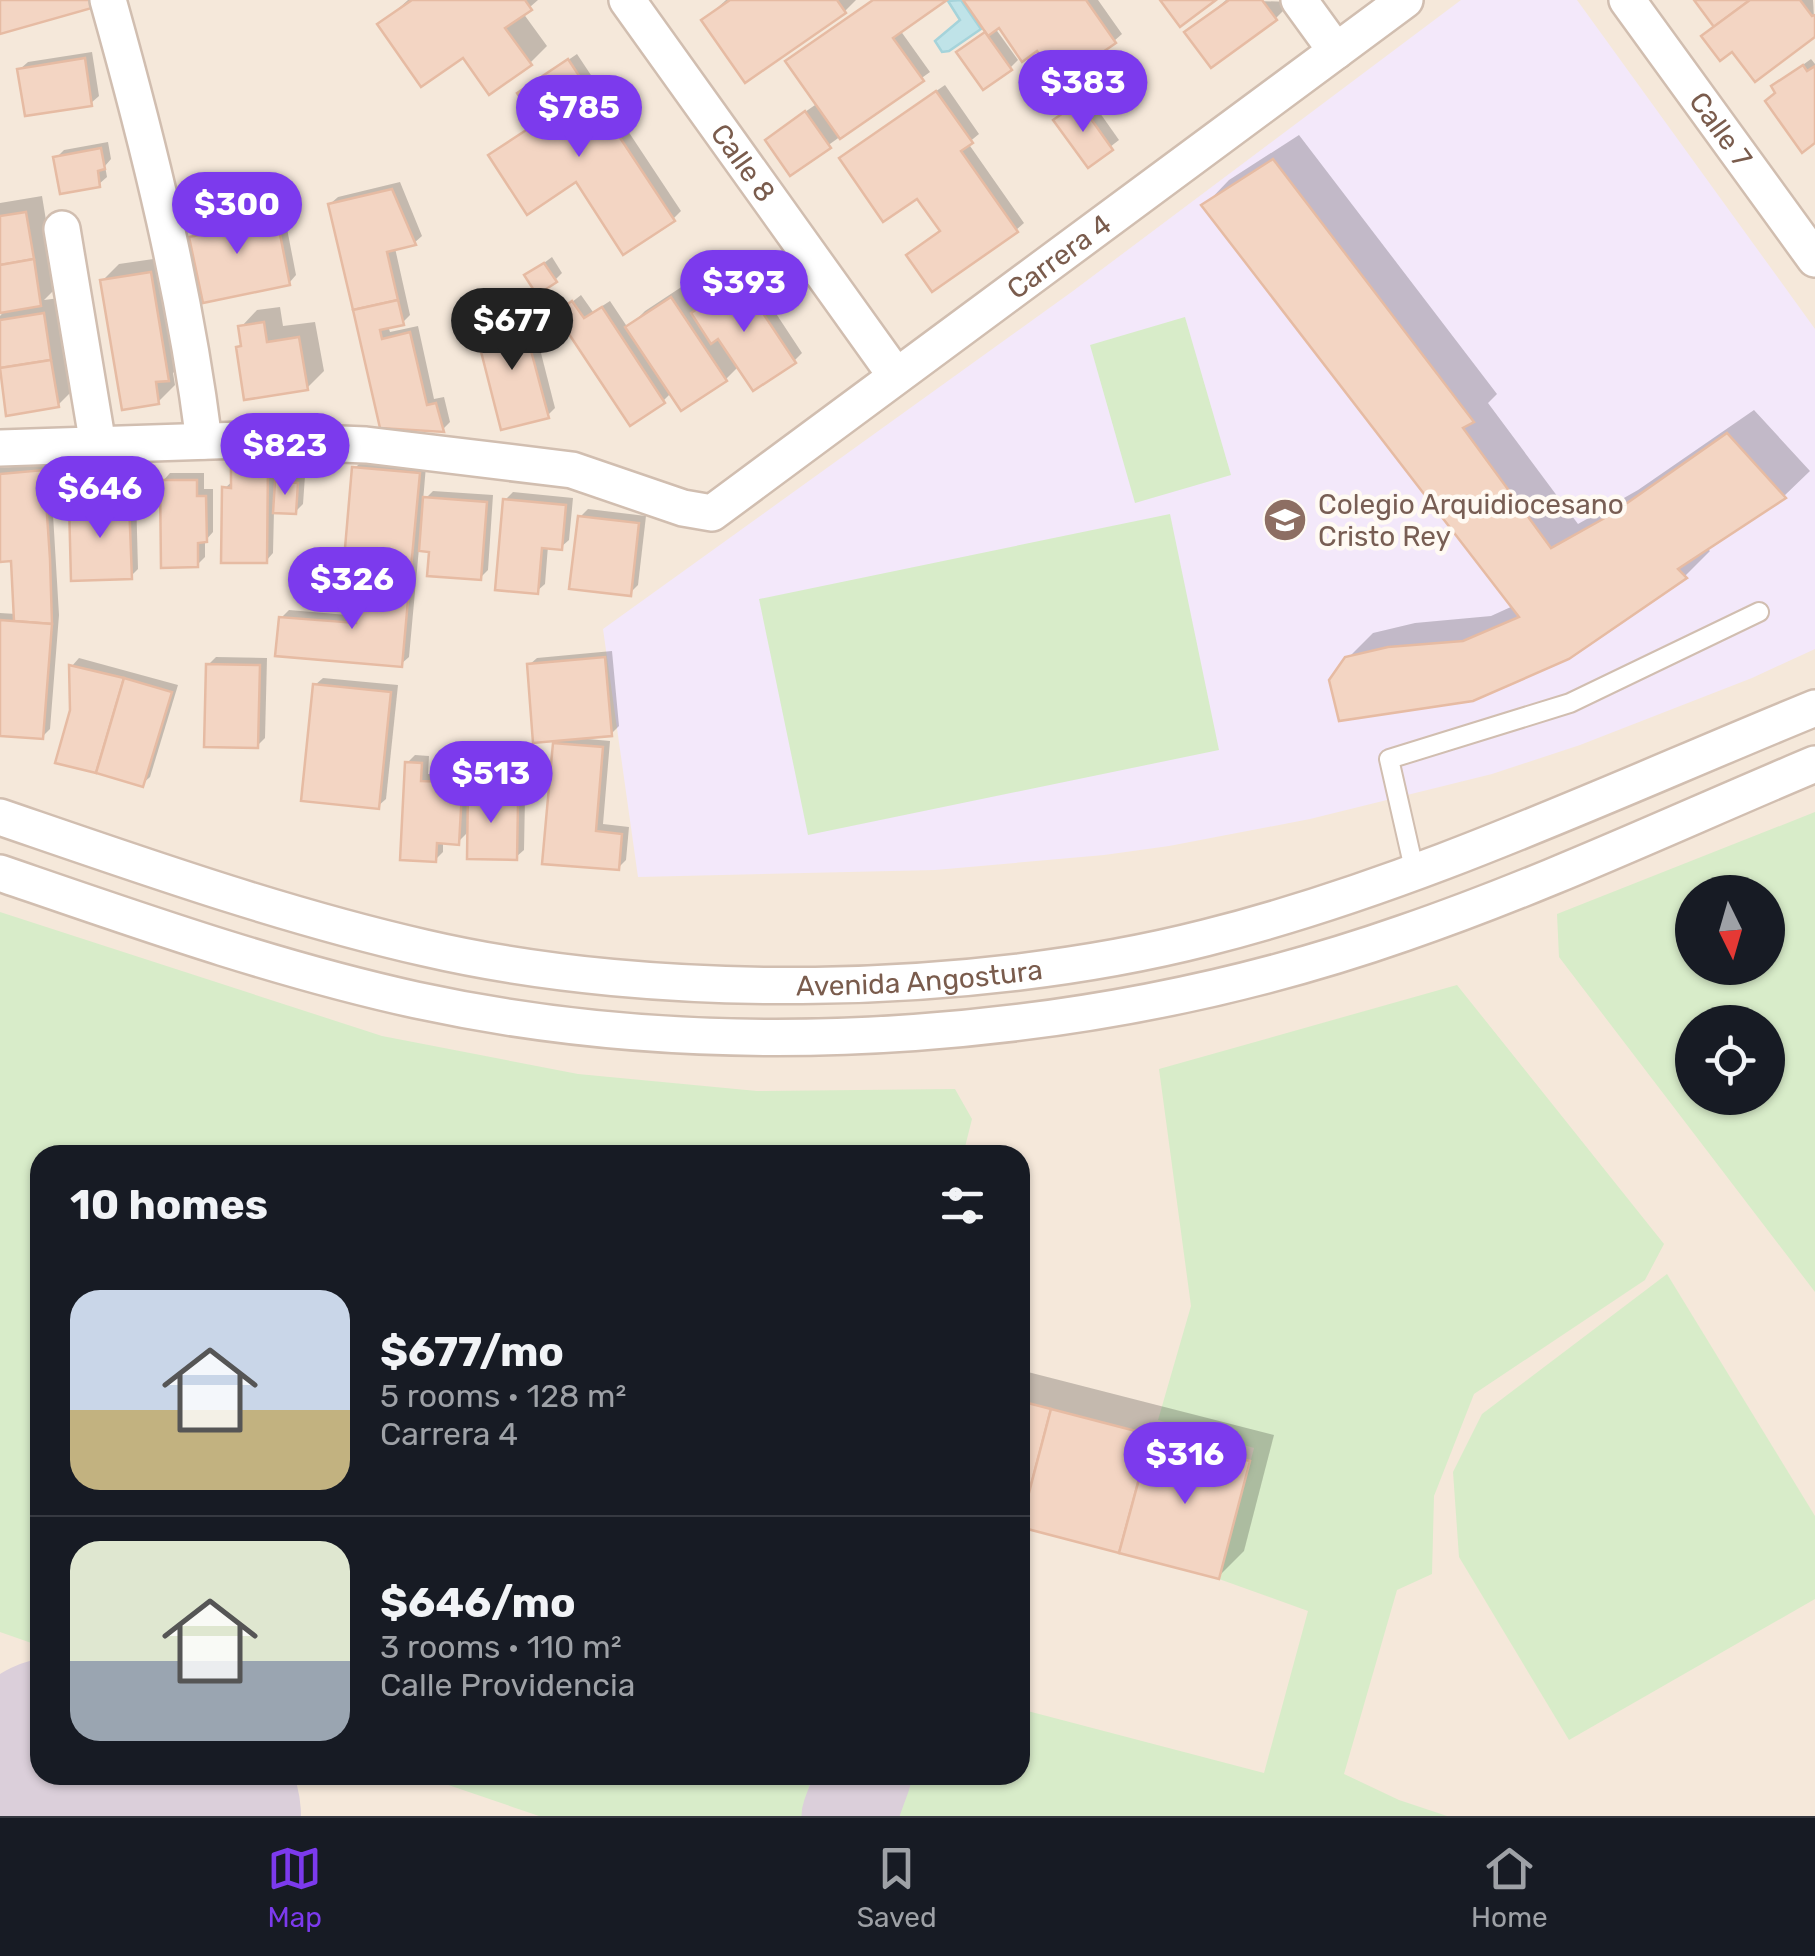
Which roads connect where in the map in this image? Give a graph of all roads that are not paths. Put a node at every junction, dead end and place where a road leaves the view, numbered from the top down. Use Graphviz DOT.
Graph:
graph roads {
  1 [pos="108,0"];
  2 [pos="627,0"];
  3 [pos="1299,0"];
  4 [pos="1405,0"];
  5 [pos="1627,0"];
  6 [pos="1336,50"];
  7 [pos="62,228"];
  8 [pos="1815,259"];
  9 [pos="896,376"];
  10 [pos="204,441"];
  11 [pos="98,445"];
  12 [pos="0,448"];
  13 [pos="1759,612"];
  14 [pos="1815,708"];
  15 [pos="1815,764"];
  16 [pos="0,817"];
  17 [pos="0,873"];
  18 [pos="1416,873"];
  1 -- 10 [label="street"];
  2 -- 9 [label="street, Calle 8"];
  3 -- 6 [label="street"];
  4 -- 6 [label="street, Carrera 4"];
  5 -- 8 [label="street, Calle 7"];
  6 -- 9 [label="street, Carrera 4"];
  7 -- 11 [label="street"];
  9 -- 10 [label="street, Carrera 4"];
  10 -- 11 [label="street"];
  11 -- 12 [label="street"];
  13 -- 18 [label="lane"];
  14 -- 18 [label="street, Avenida Angostura"];
  15 -- 17 [label="street, Avenida Angostura"];
  16 -- 18 [label="street, Avenida Angostura"];
}
